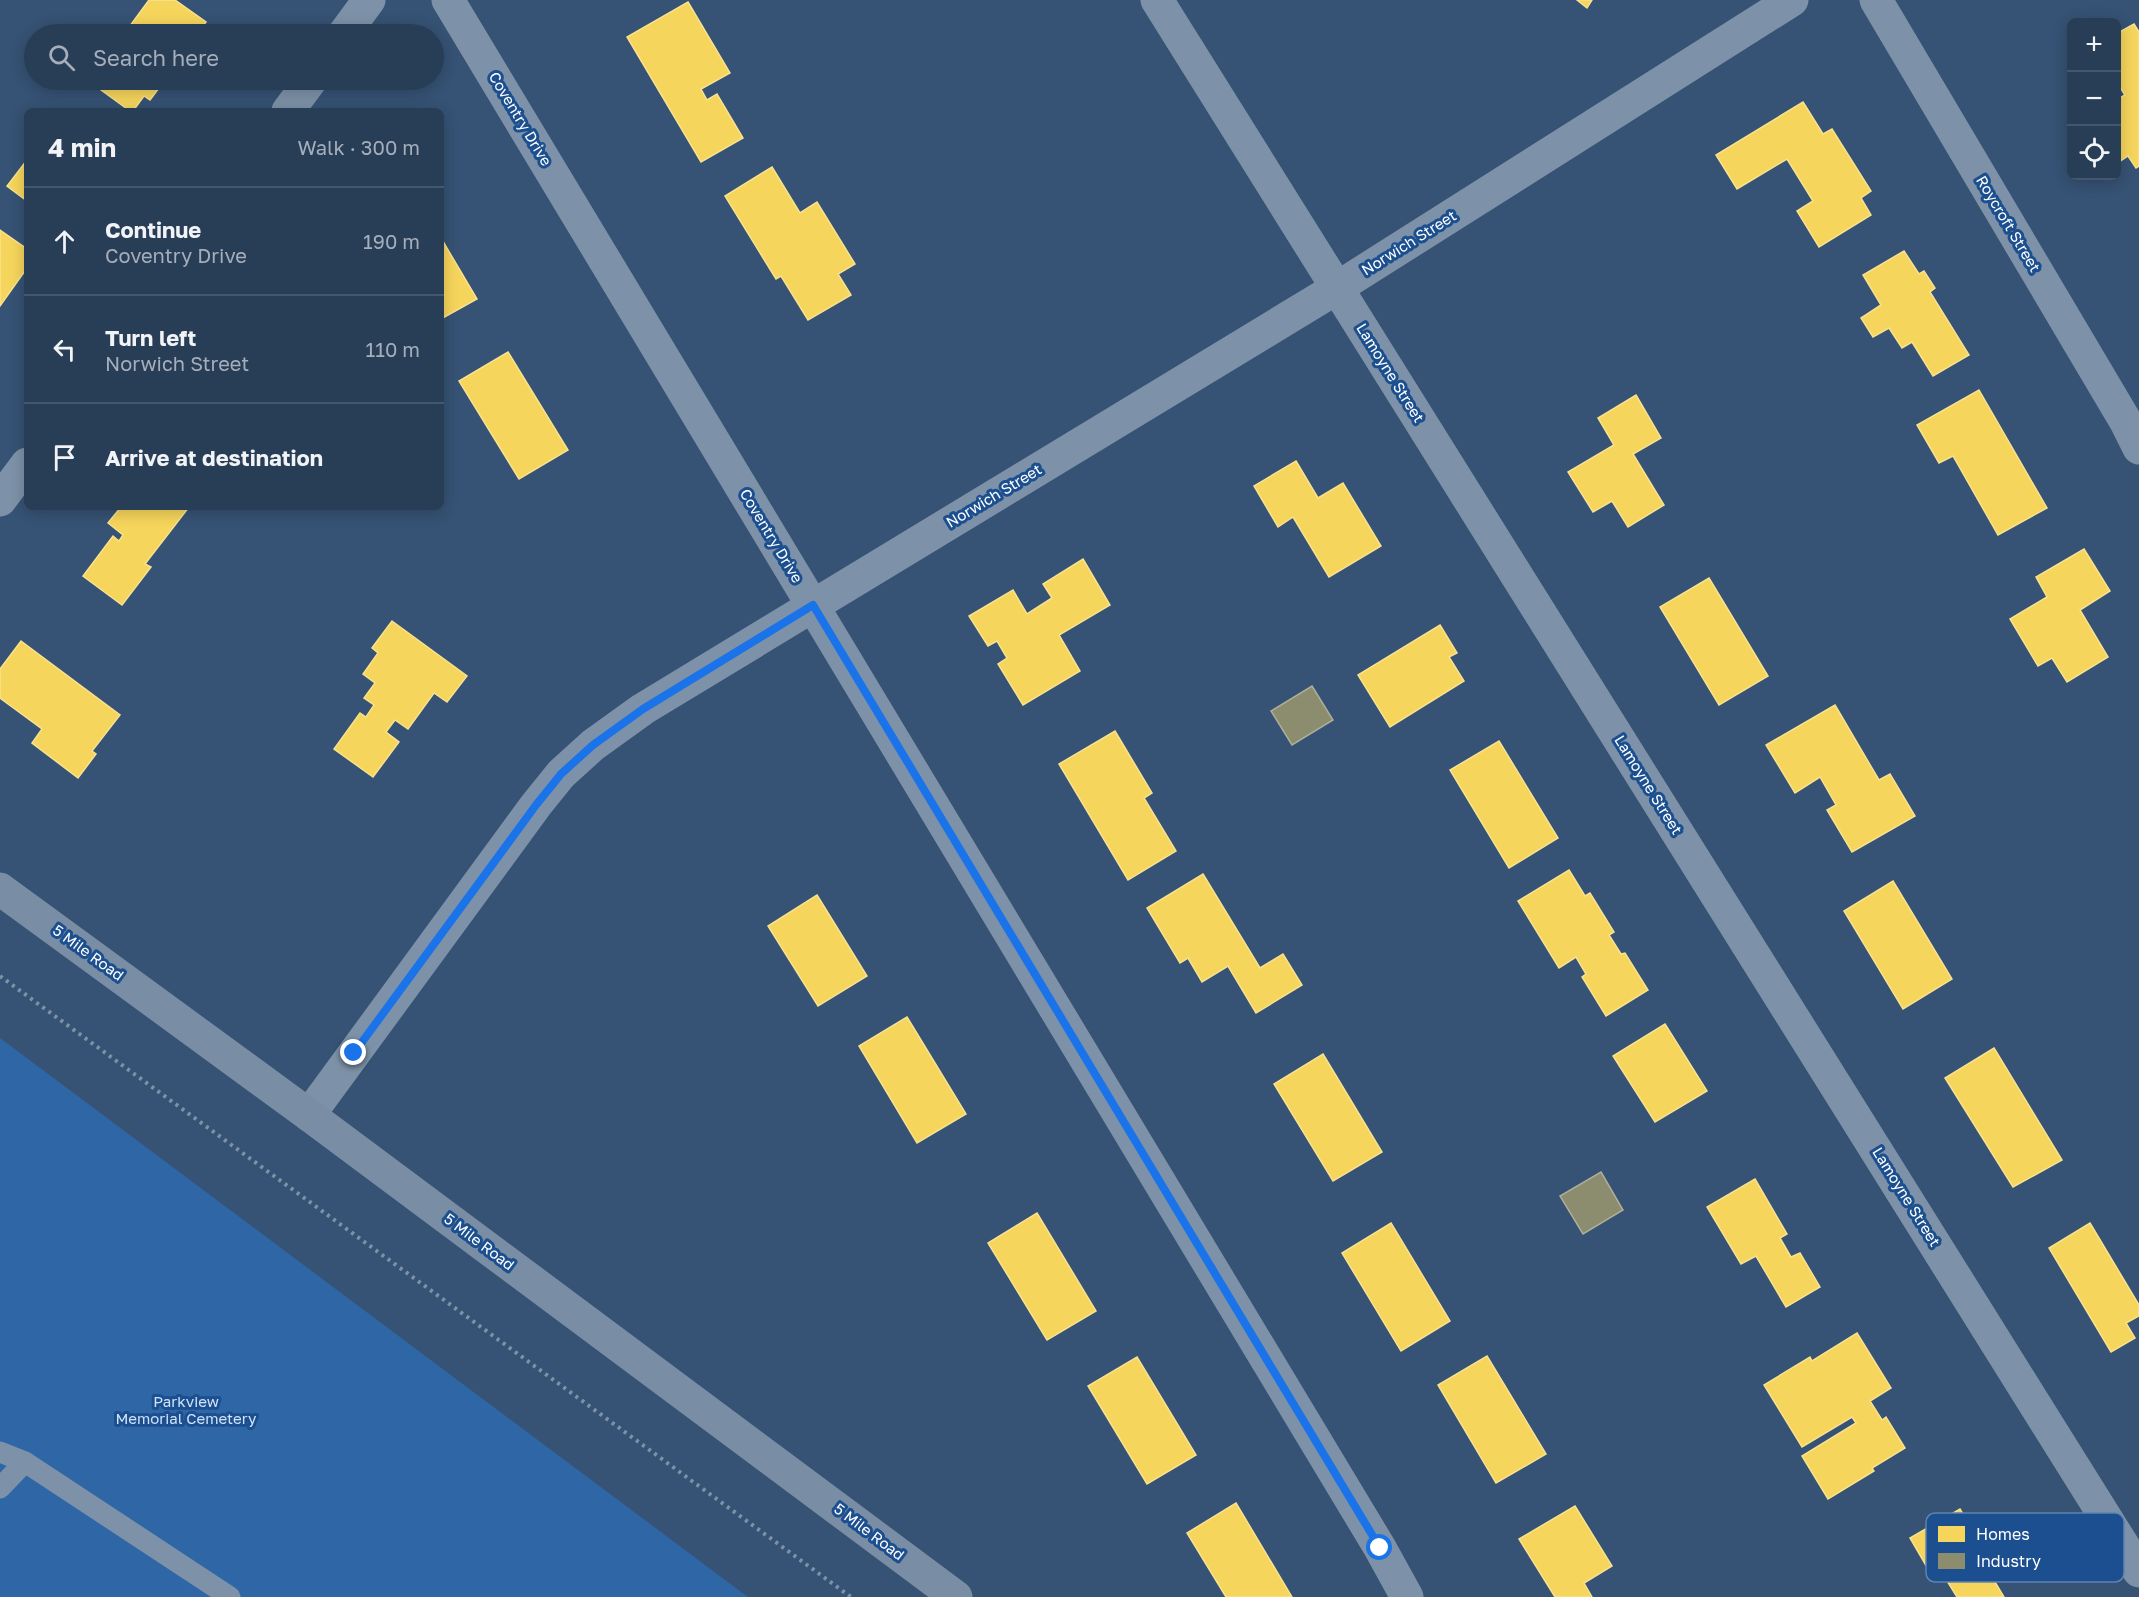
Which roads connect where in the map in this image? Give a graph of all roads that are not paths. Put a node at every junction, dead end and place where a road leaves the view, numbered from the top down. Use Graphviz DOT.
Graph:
graph roads {
  1 [pos="369,0"];
  2 [pos="448,0"];
  3 [pos="1157,0"];
  4 [pos="1792,0"];
  5 [pos="1876,0"];
  6 [pos="351,24"];
  7 [pos="304,90"];
  8 [pos="290,108"];
  9 [pos="1337,288"];
  10 [pos="2139,448"];
  11 [pos="24,468"];
  12 [pos="0,500"];
  13 [pos="813,605"];
  14 [pos="0,889"];
  15 [pos="309,1115"];
  16 [pos="0,1452"];
  17 [pos="25,1462"];
  18 [pos="0,1488"];
  19 [pos="2103,1513"];
  20 [pos="2124,1547"];
  21 [pos="2139,1571"];
  22 [pos="230,1597"];
  23 [pos="956,1597"];
  24 [pos="1407,1597"];
  1 -- 6 [label="street"];
  2 -- 13 [label="street, Coventry Drive"];
  3 -- 9 [label="street, Lamoyne Street"];
  4 -- 9 [label="street, Norwich Street"];
  5 -- 10 [label="street, Roycroft Street"];
  7 -- 8 [label="street"];
  9 -- 13 [label="street, Norwich Street"];
  9 -- 19 [label="street, Lamoyne Street"];
  11 -- 12 [label="street"];
  13 -- 15 [label="street, Norwich Street"];
  13 -- 24 [label="street, Coventry Drive"];
  14 -- 15 [label="main road, 5 Mile Road"];
  15 -- 23 [label="main road, 5 Mile Road"];
  16 -- 17 [label="lane"];
  17 -- 18 [label="lane"];
  17 -- 22 [label="lane"];
  20 -- 21 [label="street, Lamoyne Street"];
}
